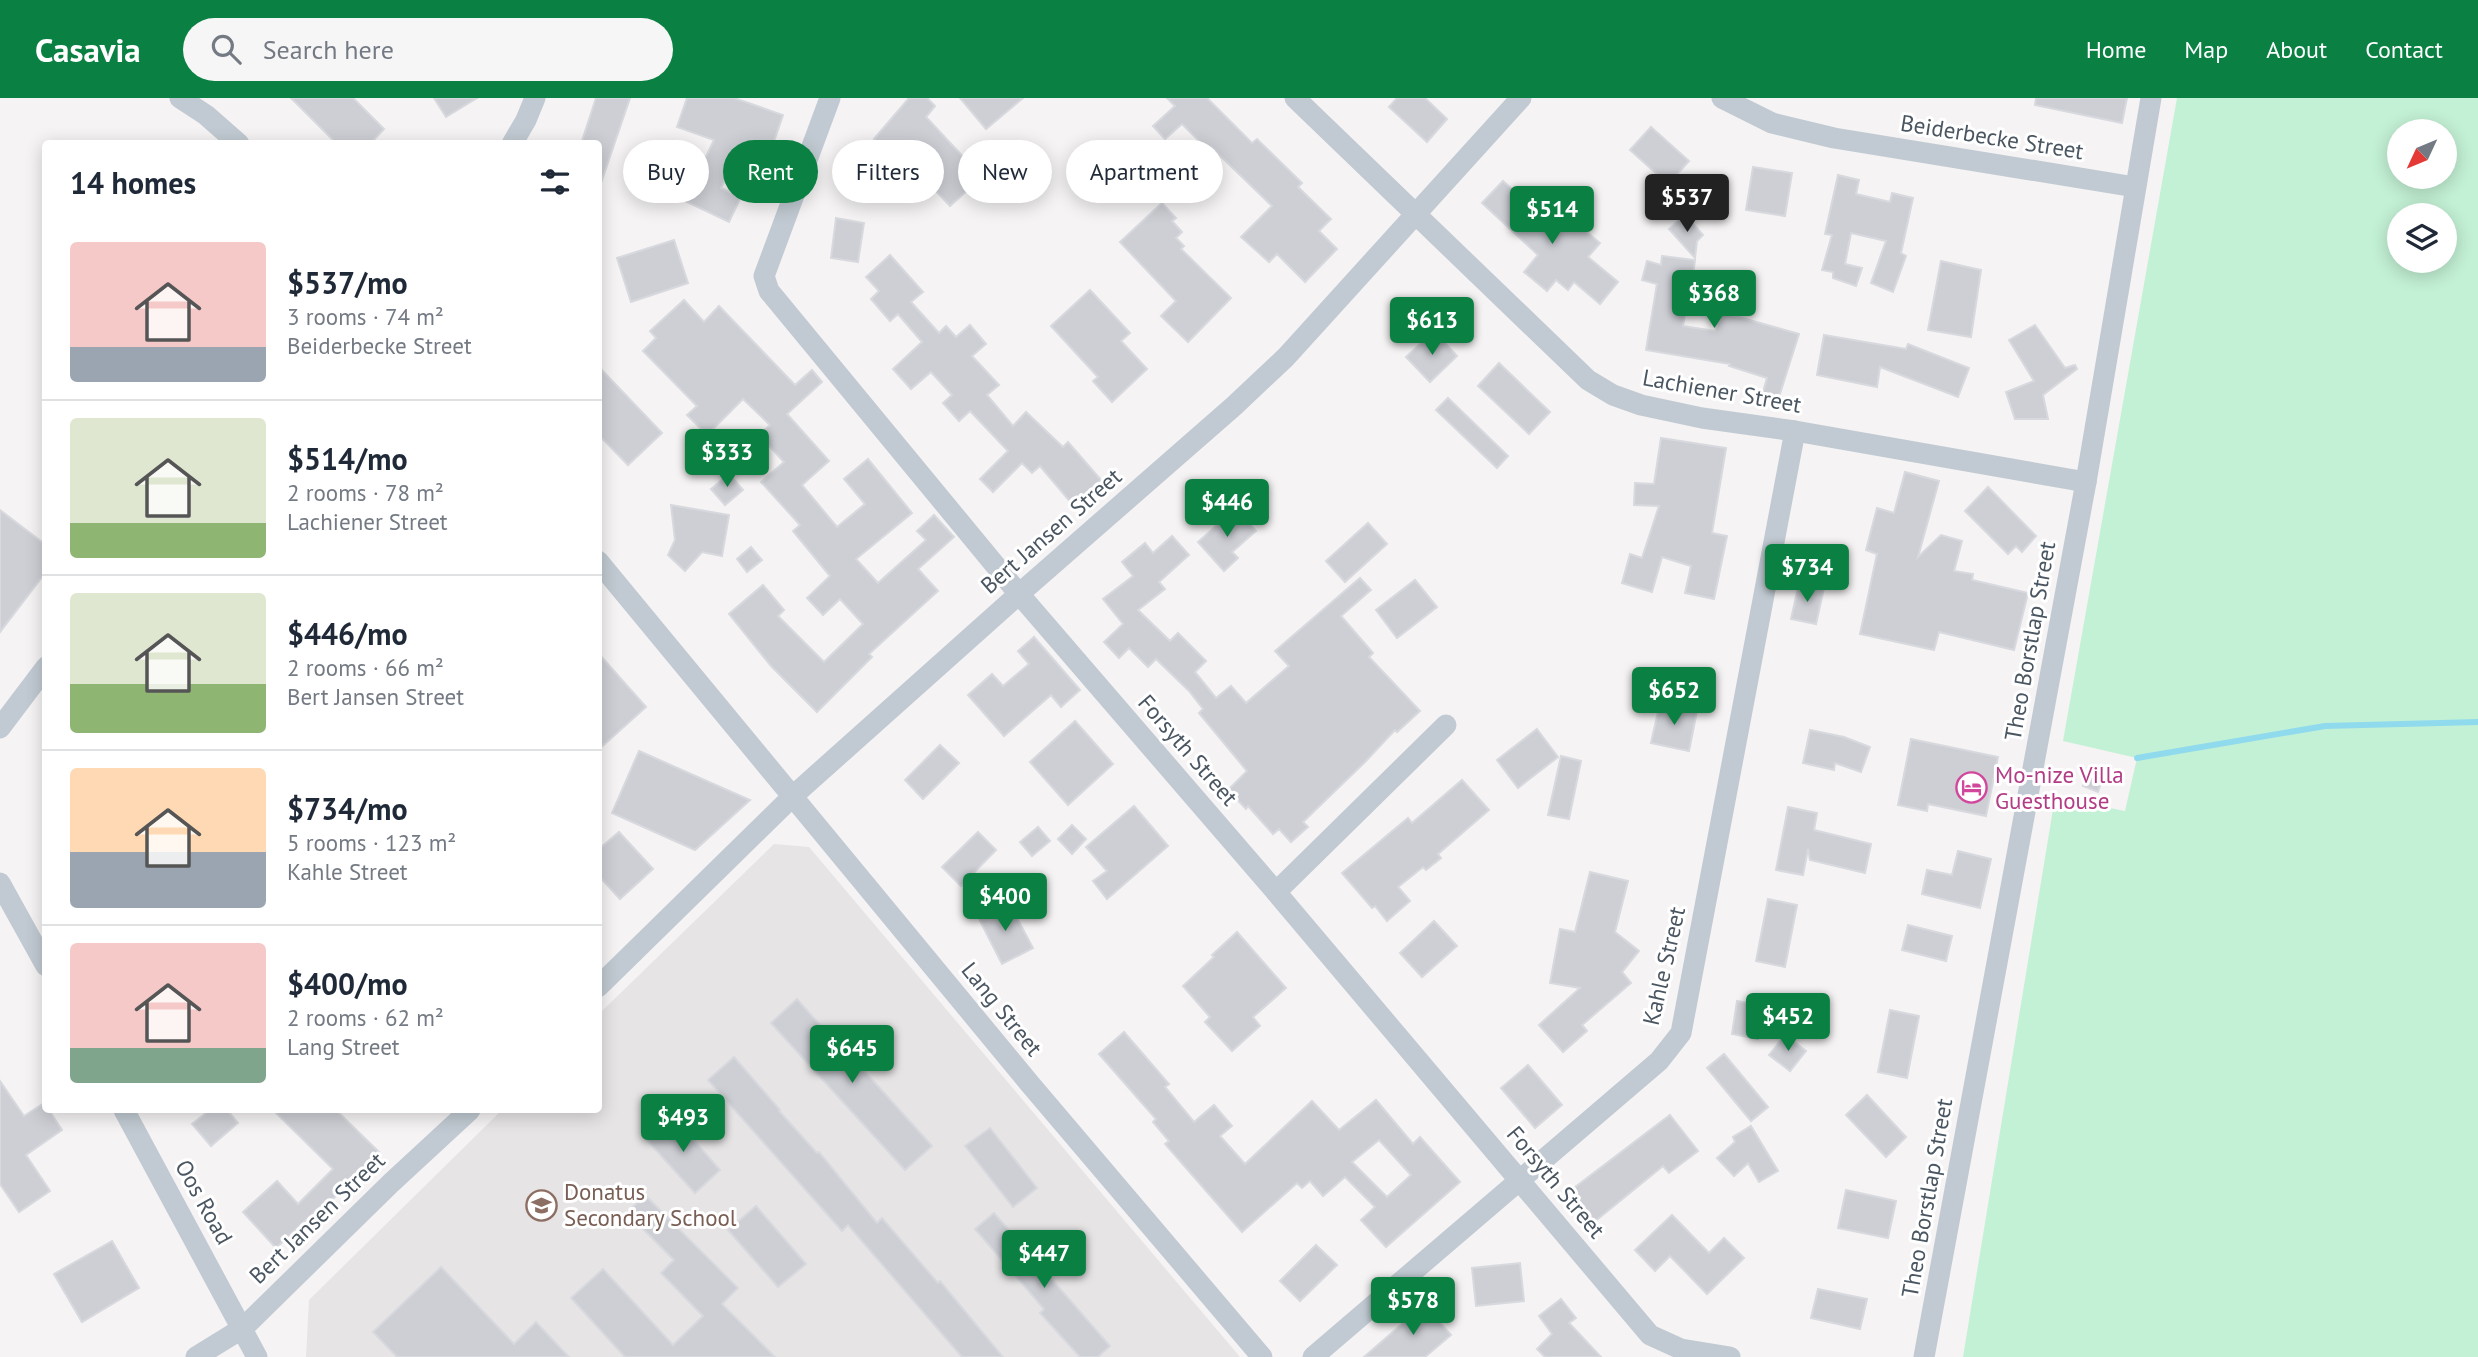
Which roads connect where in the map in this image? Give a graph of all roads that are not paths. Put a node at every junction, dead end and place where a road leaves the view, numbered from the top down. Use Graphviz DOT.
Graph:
graph roads {
  1 [pos="180,98"];
  2 [pos="535,98"];
  3 [pos="830,98"];
  4 [pos="1295,98"];
  5 [pos="1521,98"];
  6 [pos="1722,98"];
  7 [pos="2151,98"];
  8 [pos="235,140"];
  9 [pos="514,140"];
  10 [pos="2135,187"];
  11 [pos="1418,214"];
  12 [pos="1795,431"];
  13 [pos="2086,482"];
  14 [pos="602,566"];
  15 [pos="1018,593"];
  16 [pos="42,672"];
  17 [pos="1446,725"];
  18 [pos="0,728"];
  19 [pos="794,795"];
  20 [pos="0,883"];
  21 [pos="1276,892"];
  22 [pos="42,959"];
  23 [pos="602,983"];
  24 [pos="126,1113"];
  25 [pos="467,1113"];
  26 [pos="1520,1180"];
  27 [pos="243,1328"];
  28 [pos="196,1357"];
  29 [pos="257,1357"];
  30 [pos="1262,1357"];
  31 [pos="1313,1357"];
  32 [pos="1730,1357"];
  33 [pos="1924,1357"];
  1 -- 8 [label="street"];
  2 -- 9 [label="street"];
  3 -- 15 [label="street, Forsyth Street"];
  4 -- 11 [label="street, Lachiener Street"];
  5 -- 11 [label="street, Bert Jansen Street"];
  6 -- 10 [label="street, Beiderbecke Street"];
  7 -- 10 [label="street, Theo Borstlap Street"];
  10 -- 13 [label="street, Theo Borstlap Street"];
  11 -- 12 [label="street, Lachiener Street"];
  11 -- 15 [label="street, Bert Jansen Street"];
  12 -- 13 [label="street, Lachiener Street"];
  12 -- 26 [label="street, Kahle Street"];
  13 -- 33 [label="street, Theo Borstlap Street"];
  14 -- 19 [label="street, Lang Street"];
  15 -- 19 [label="street, Bert Jansen Street"];
  15 -- 21 [label="street, Forsyth Street"];
  16 -- 18 [label="street"];
  17 -- 21 [label="street"];
  19 -- 23 [label="street, Bert Jansen Street"];
  19 -- 30 [label="street, Lang Street"];
  20 -- 22 [label="street"];
  21 -- 26 [label="street, Forsyth Street"];
  24 -- 27 [label="street, Oos Road"];
  25 -- 27 [label="street, Bert Jansen Street"];
  26 -- 31 [label="street, Kahle Street"];
  26 -- 32 [label="street, Forsyth Street"];
  27 -- 28 [label="street, Bert Jansen Street"];
  27 -- 29 [label="street, Oos Road"];
}
